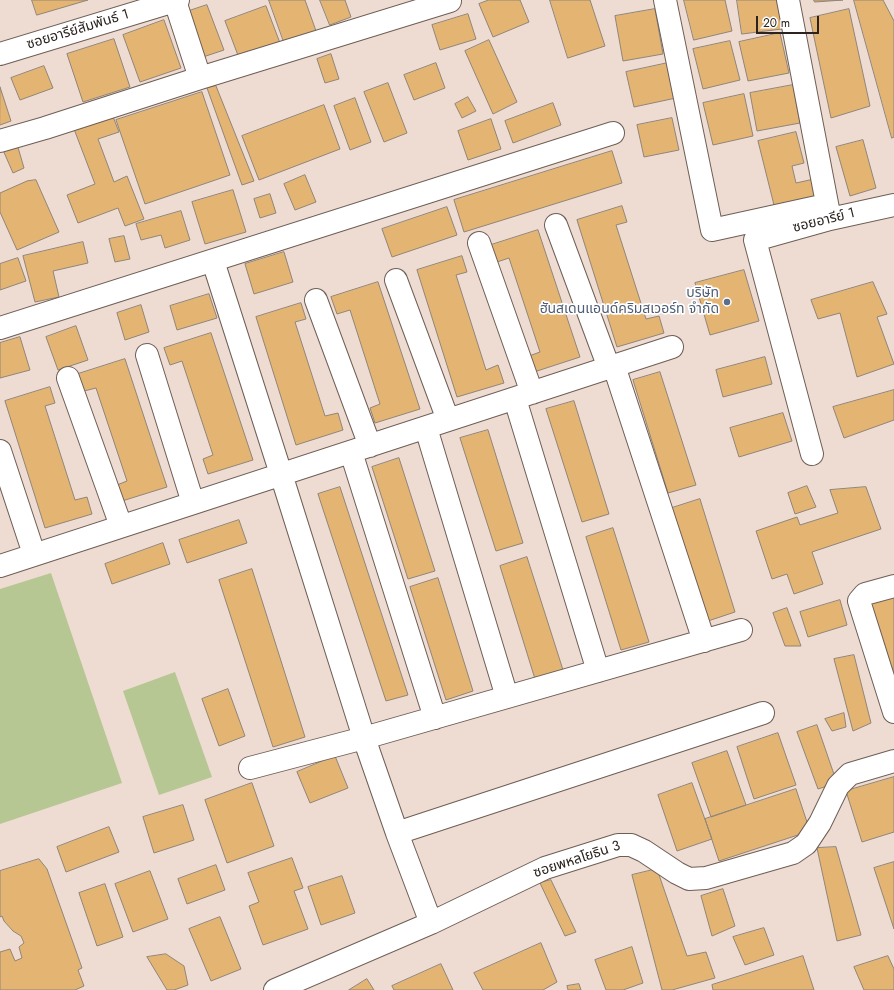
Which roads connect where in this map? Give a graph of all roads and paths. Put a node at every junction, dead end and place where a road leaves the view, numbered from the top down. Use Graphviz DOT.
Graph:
graph roads {
  1 [pos="176,0"];
  2 [pos="665,0"];
  3 [pos="788,0"];
  4 [pos="450,1"];
  5 [pos="0,54"];
  6 [pos="200,78"];
  7 [pos="613,133"];
  8 [pos="0,141"];
  9 [pos="894,205"];
  10 [pos="829,212"];
  11 [pos="798,220"];
  12 [pos="556,224"];
  13 [pos="479,243"];
  14 [pos="213,260"];
  15 [pos="396,280"];
  16 [pos="316,300"];
  17 [pos="0,328"];
  18 [pos="672,348"];
  19 [pos="147,355"];
  20 [pos="612,367"];
  21 [pos="68,378"];
  22 [pos="523,396"];
  23 [pos="448,420"];
  24 [pos="426,428"];
  25 [pos="360,449"];
  26 [pos="0,451"];
  27 [pos="812,454"];
  28 [pos="282,474"];
  29 [pos="193,503"];
  30 [pos="121,526"];
  31 [pos="34,554"];
  32 [pos="0,566"];
  33 [pos="894,586"];
  34 [pos="741,630"];
  35 [pos="704,641"];
  36 [pos="598,671"];
  37 [pos="507,697"];
  38 [pos="763,712"];
  39 [pos="894,712"];
  40 [pos="435,718"];
  41 [pos="364,738"];
  42 [pos="894,761"];
  43 [pos="250,768"];
  44 [pos="397,833"];
  45 [pos="431,923"];
  46 [pos="275,990"];
  1 -- 5 [label="street, ซอยอารีย์สัมพันธ์ 1"];
  1 -- 6 [label="street"];
  2 -- 11 [label="street"];
  3 -- 10 [label="street"];
  4 -- 6 [label="street"];
  6 -- 8 [label="street"];
  7 -- 14 [label="street"];
  9 -- 10 [label="street, ซอยอารีย์ 1"];
  10 -- 11 [label="street, ซอยอารีย์ 1"];
  11 -- 27 [label="street, ซอยอารีย์ 1"];
  12 -- 20 [label="street"];
  13 -- 22 [label="street"];
  14 -- 17 [label="street"];
  14 -- 28 [label="street"];
  15 -- 23 [label="street"];
  16 -- 25 [label="street"];
  18 -- 20 [label="street"];
  19 -- 29 [label="street"];
  20 -- 22 [label="street"];
  20 -- 35 [label="street"];
  21 -- 30 [label="street"];
  22 -- 23 [label="street"];
  22 -- 36 [label="street"];
  23 -- 24 [label="street"];
  24 -- 25 [label="street"];
  24 -- 37 [label="street"];
  25 -- 28 [label="street"];
  25 -- 40 [label="street"];
  26 -- 31 [label="street"];
  28 -- 29 [label="street"];
  28 -- 41 [label="street"];
  29 -- 30 [label="street"];
  30 -- 31 [label="street"];
  31 -- 32 [label="street"];
  33 -- 39 [label="street"];
  34 -- 35 [label="street"];
  35 -- 36 [label="street"];
  36 -- 37 [label="street"];
  37 -- 40 [label="street"];
  38 -- 44 [label="street"];
  40 -- 41 [label="street"];
  41 -- 43 [label="street"];
  41 -- 44 [label="street"];
  42 -- 45 [label="street, ซอยพหลโยธิน 3"];
  44 -- 45 [label="street"];
  45 -- 46 [label="street, ซอยพหลโยธิน 3"];
}
